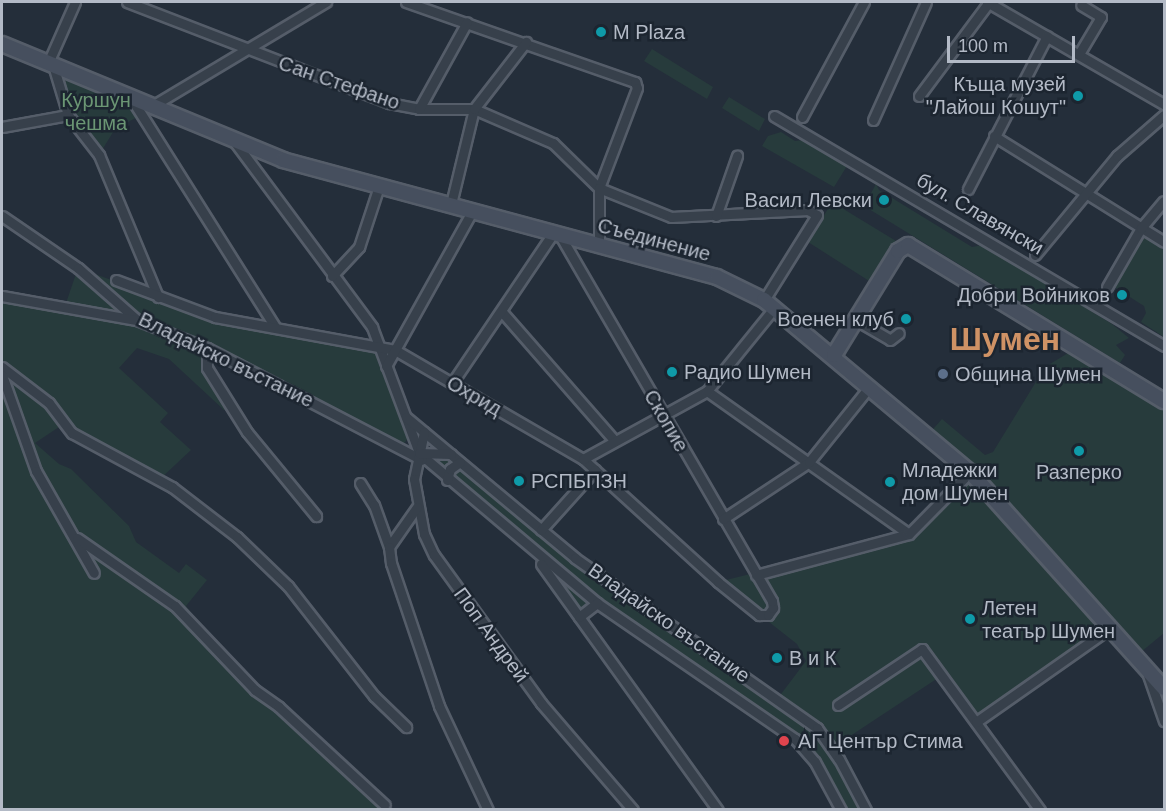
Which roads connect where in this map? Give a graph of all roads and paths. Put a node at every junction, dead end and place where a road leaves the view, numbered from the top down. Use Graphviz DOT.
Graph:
graph roads {
  1 [pos="75,2"];
  2 [pos="127,2"];
  3 [pos="326,2"];
  4 [pos="406,2"];
  5 [pos="864,2"];
  6 [pos="926,2"];
  7 [pos="988,2"];
  8 [pos="1081,5"];
  9 [pos="467,22"];
  10 [pos="1047,36"];
  11 [pos="526,42"];
  12 [pos="2,44"];
  13 [pos="245,49"];
  14 [pos="1079,54"];
  15 [pos="50,64"];
  16 [pos="919,96"];
  17 [pos="131,98"];
  18 [pos="1164,104"];
  19 [pos="152,106"];
  20 [pos="419,109"];
  21 [pos="474,109"];
  22 [pos="69,115"];
  23 [pos="1164,115"];
  24 [pos="774,116"];
  25 [pos="802,117"];
  26 [pos="873,120"];
  27 [pos="2,127"];
  28 [pos="994,136"];
  29 [pos="233,140"];
  30 [pos="737,156"];
  31 [pos="379,186"];
  32 [pos="599,188"];
  33 [pos="968,189"];
  34 [pos="1087,195"];
  35 [pos="1164,201"];
  36 [pos="451,204"];
  37 [pos="473,210"];
  38 [pos="2,216"];
  39 [pos="716,216"];
  40 [pos="1141,228"];
  41 [pos="557,233"];
  42 [pos="1164,242"];
  43 [pos="599,245"];
  44 [pos="1035,255"];
  45 [pos="332,276"];
  46 [pos="116,279"];
  47 [pos="1107,287"];
  48 [pos="2,296"];
  49 [pos="158,297"];
  50 [pos="769,304"];
  51 [pos="501,312"];
  52 [pos="137,320"];
  53 [pos="856,320"];
  54 [pos="275,327"];
  55 [pos="899,333"];
  56 [pos="1164,346"];
  57 [pos="380,347"];
  58 [pos="207,348"];
  59 [pos="395,350"];
  60 [pos="834,355"];
  61 [pos="386,366"];
  62 [pos="2,367"];
  63 [pos="2,375"];
  64 [pos="452,383"];
  65 [pos="870,386"];
  66 [pos="707,390"];
  67 [pos="1164,401"];
  68 [pos="662,415"];
  69 [pos="407,421"];
  70 [pos="424,432"];
  71 [pos="615,441"];
  72 [pos="393,442"];
  73 [pos="451,454"];
  74 [pos="418,455"];
  75 [pos="583,459"];
  76 [pos="460,462"];
  77 [pos="809,462"];
  78 [pos="595,470"];
  79 [pos="970,472"];
  80 [pos="447,480"];
  81 [pos="360,483"];
  82 [pos="417,507"];
  83 [pos="316,516"];
  84 [pos="723,519"];
  85 [pos="541,530"];
  86 [pos="909,534"];
  87 [pos="77,538"];
  88 [pos="389,547"];
  89 [pos="533,552"];
  90 [pos="94,573"];
  91 [pos="756,575"];
  92 [pos="597,603"];
  93 [pos="773,608"];
  94 [pos="579,617"];
  95 [pos="1110,628"];
  96 [pos="1145,667"];
  97 [pos="1162,684"];
  98 [pos="838,705"];
  99 [pos="1164,721"];
  100 [pos="975,722"];
  101 [pos="406,727"];
  102 [pos="386,805"];
  103 [pos="715,809"];
  104 [pos="488,810"];
  105 [pos="633,810"];
  106 [pos="841,810"];
  107 [pos="866,810"];
  108 [pos="1040,810"];
  1 -- 15 [label="street"];
  2 -- 13 [label="street, Сан Стефано"];
  3 -- 13 [label="street"];
  4 -- 9 [label="street"];
  5 -- 25 [label="street"];
  6 -- 26 [label="street"];
  7 -- 10 [label="street"];
  7 -- 16 [label="street"];
  8 -- 14 [label="street"];
  9 -- 11 [label="street"];
  9 -- 20 [label="street"];
  10 -- 14 [label="street"];
  10 -- 28 [label="street"];
  11 -- 21 [label="street"];
  11 -- 32 [label="street"];
  12 -- 15 [label="street, Съединение"];
  13 -- 19 [label="street"];
  13 -- 20 [label="street, Сан Стефано"];
  14 -- 18 [label="street"];
  15 -- 17 [label="street, Съединение"];
  15 -- 22 [label="street"];
  17 -- 19 [label="street, Съединение"];
  17 -- 54 [label="street"];
  19 -- 29 [label="street, Съединение"];
  20 -- 21 [label="street, Сан Стефано"];
  21 -- 32 [label="street, Сан Стефано"];
  21 -- 36 [label="street"];
  22 -- 27 [label="street"];
  22 -- 49 [label="street"];
  23 -- 34 [label="street"];
  24 -- 56 [label="street, бул. Славянски"];
  28 -- 33 [label="street"];
  28 -- 34 [label="street"];
  29 -- 31 [label="street, Съединение"];
  29 -- 45 [label="street"];
  30 -- 39 [label="street"];
  31 -- 36 [label="street, Съединение"];
  31 -- 45 [label="street"];
  32 -- 39 [label="street, Сан Стефано"];
  32 -- 43 [label="street"];
  34 -- 40 [label="street"];
  34 -- 44 [label="street"];
  35 -- 40 [label="street"];
  36 -- 37 [label="street, Съединение"];
  37 -- 41 [label="street, Съединение"];
  37 -- 59 [label="street"];
  38 -- 52 [label="street, Владайско въстание"];
  39 -- 50 [label="street, Сан Стефано"];
  40 -- 42 [label="street"];
  40 -- 47 [label="street"];
  41 -- 43 [label="street, Съединение"];
  41 -- 51 [label="street"];
  41 -- 68 [label="street, Скопие"];
  43 -- 50 [label="street, Съединение"];
  45 -- 57 [label="street"];
  46 -- 49 [label="street, Охрид"];
  48 -- 52 [label="street"];
  49 -- 54 [label="street, Охрид"];
  50 -- 60 [label="street, Съединение"];
  50 -- 66 [label="street"];
  51 -- 64 [label="street"];
  51 -- 71 [label="street"];
  52 -- 58 [label="street, Владайско въстание"];
  53 -- 55 [label="street"];
  53 -- 60 [label="street"];
  53 -- 67 [label="street"];
  54 -- 57 [label="street, Охрид"];
  57 -- 59 [label="street, Охрид"];
  57 -- 61 [label="street"];
  58 -- 72 [label="street, Владайско въстание"];
  58 -- 83 [label="street"];
  59 -- 61 [label="street"];
  59 -- 64 [label="street, Охрид"];
  60 -- 65 [label="street, Съединение"];
  61 -- 69 [label="street"];
  62 -- 101 [label="street"];
  63 -- 87 [label="street"];
  64 -- 75 [label="street, Охрид"];
  65 -- 77 [label="street"];
  65 -- 79 [label="street, Съединение"];
  66 -- 68 [label="street"];
  66 -- 77 [label="street"];
  68 -- 71 [label="street"];
  68 -- 84 [label="street, Скопие"];
  69 -- 70 [label="street, Владайско въстание"];
  69 -- 72 [label="street"];
  69 -- 74 [label="street"];
  70 -- 73 [label="street, Владайско въстание"];
  70 -- 74 [label="street, Поп Андрей"];
  71 -- 75 [label="street"];
  72 -- 74 [label="street, Владайско въстание"];
  73 -- 74 [label="street"];
  73 -- 76 [label="street, Владайско въстание"];
  74 -- 80 [label="street, Владайско въстание"];
  74 -- 82 [label="street, Поп Андрей"];
  75 -- 78 [label="street, Охрид"];
  76 -- 80 [label="street"];
  76 -- 85 [label="street, Владайско въстание"];
  77 -- 84 [label="street"];
  77 -- 86 [label="street"];
  78 -- 85 [label="street"];
  78 -- 93 [label="street, Охрид"];
  79 -- 86 [label="street"];
  79 -- 95 [label="street, Съединение"];
  80 -- 89 [label="street, Владайско въстание"];
  81 -- 88 [label="street"];
  82 -- 88 [label="street"];
  82 -- 105 [label="street, Поп Андрей"];
  84 -- 91 [label="street, Скопие"];
  85 -- 107 [label="street, Владайско въстание"];
  86 -- 91 [label="street"];
  87 -- 90 [label="street"];
  87 -- 102 [label="street"];
  88 -- 104 [label="street"];
  89 -- 92 [label="street, Владайско въстание"];
  89 -- 94 [label="street"];
  91 -- 93 [label="street, Скопие"];
  92 -- 94 [label="street"];
  92 -- 106 [label="street, Владайско въстание"];
  94 -- 103 [label="street"];
  95 -- 96 [label="street, Съединение"];
  95 -- 100 [label="street"];
  96 -- 97 [label="street, Съединение"];
  96 -- 99 [label="street"];
  98 -- 100 [label="street"];
  100 -- 108 [label="street"];
}
